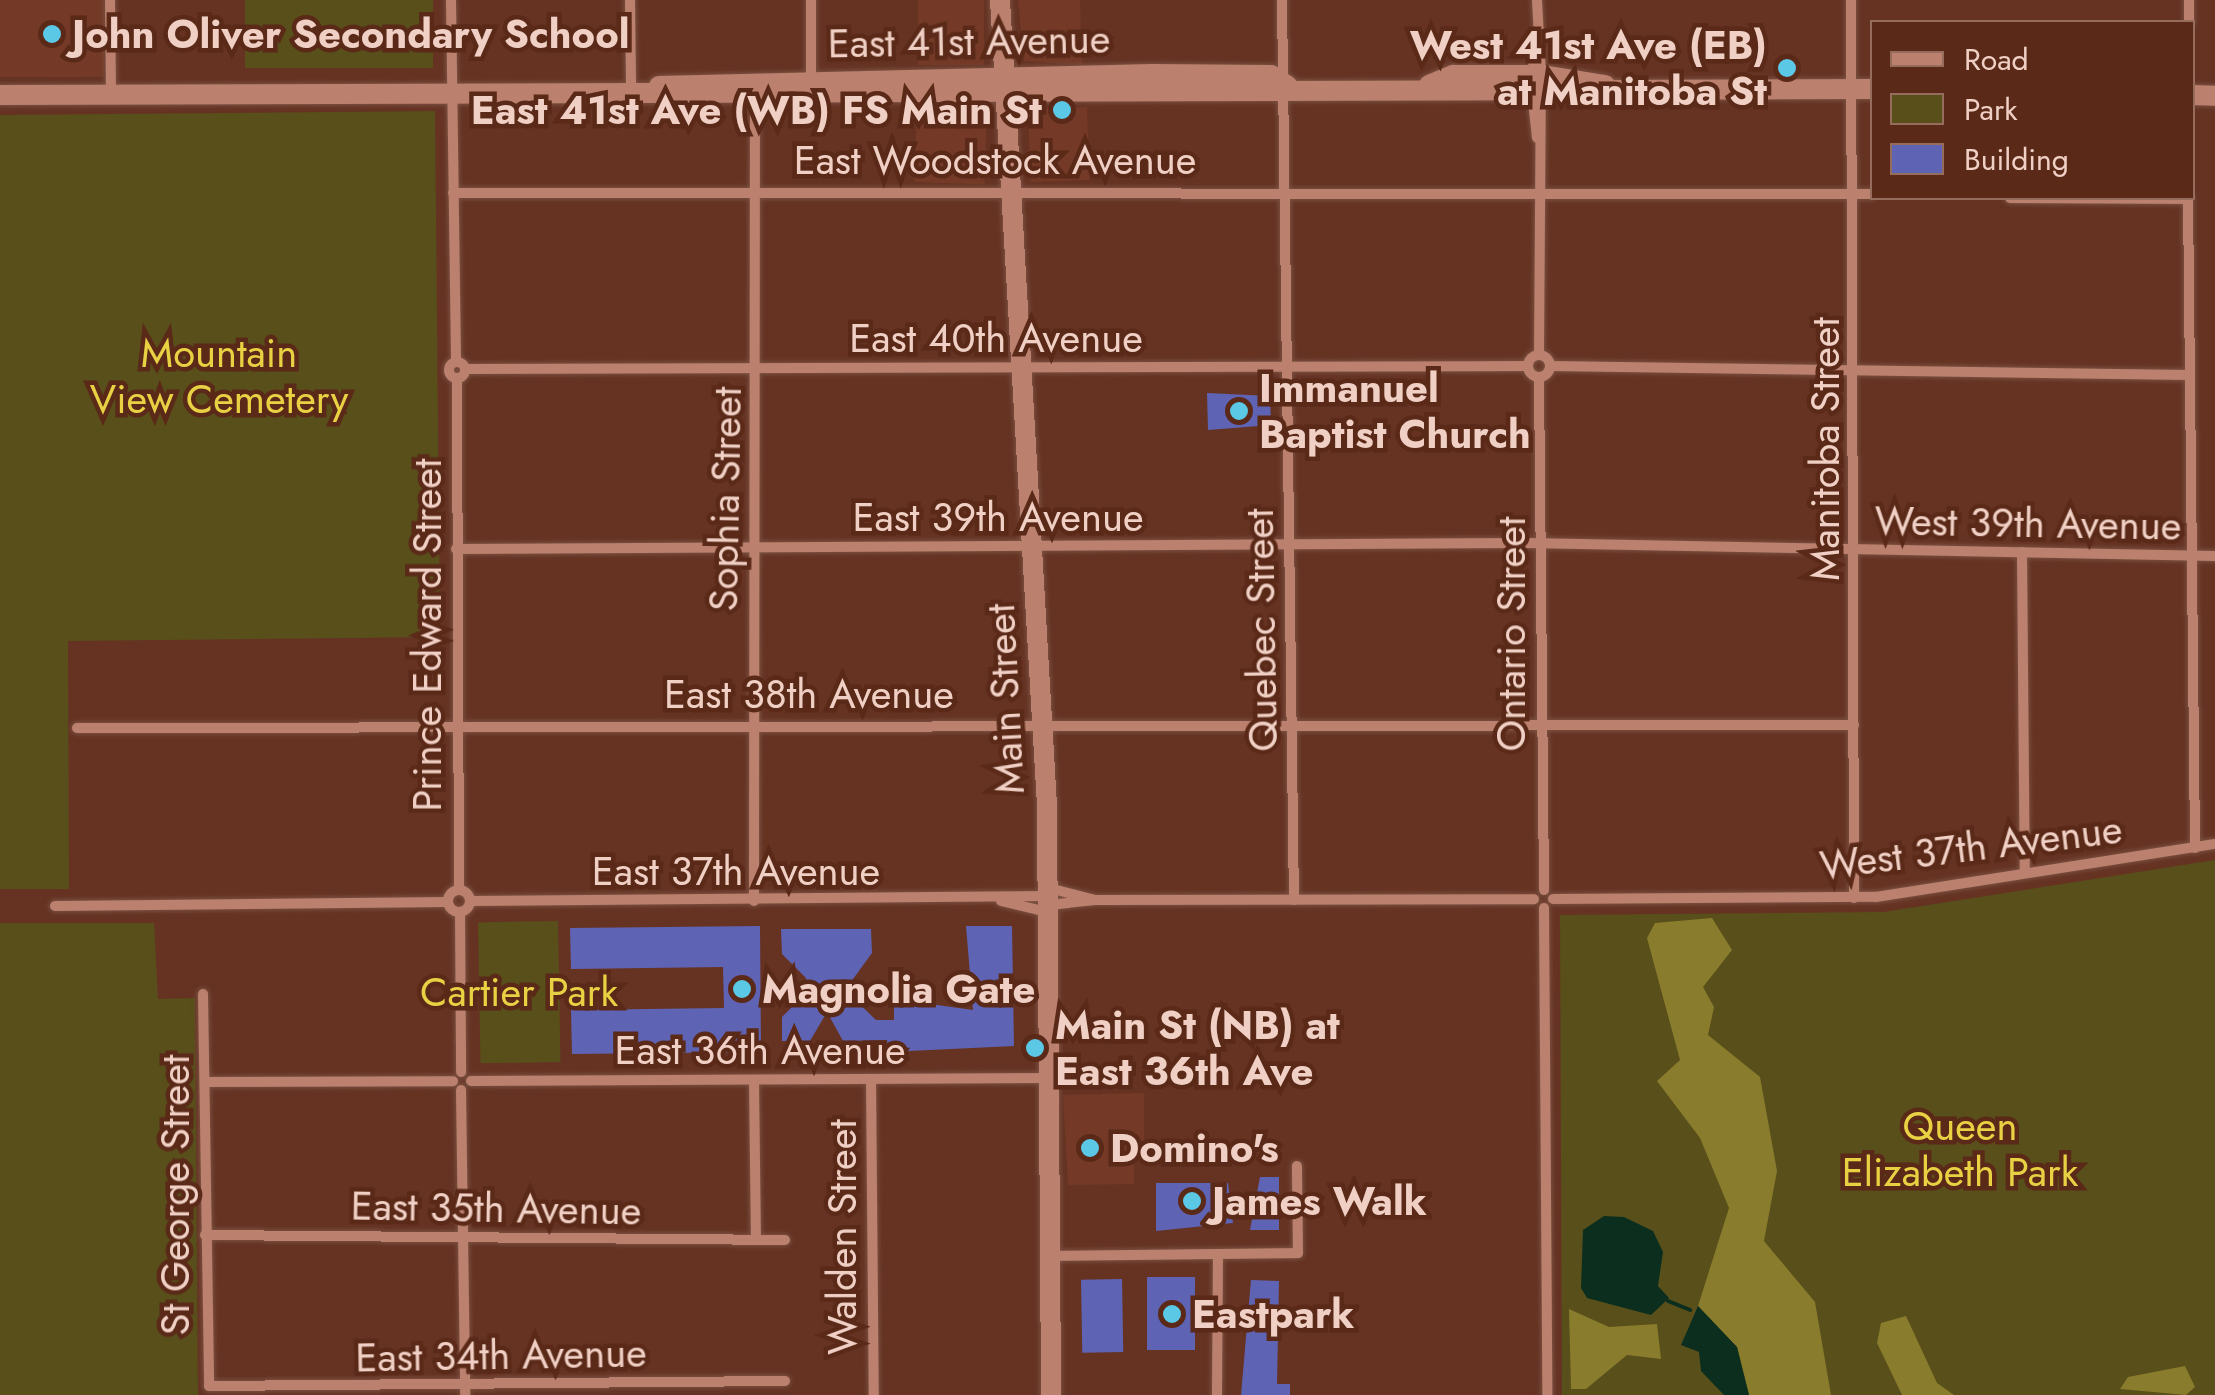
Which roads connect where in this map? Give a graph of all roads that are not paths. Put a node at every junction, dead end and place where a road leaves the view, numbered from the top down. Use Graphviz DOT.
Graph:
graph roads {
  1 [pos="110,0"];
  2 [pos="452,0"];
  3 [pos="630,0"];
  4 [pos="810,0"];
  5 [pos="1000,0"];
  6 [pos="1282,0"];
  7 [pos="1536,0"];
  8 [pos="1851,0"];
  9 [pos="1004,76"];
  10 [pos="811,77"];
  11 [pos="1537,84"];
  12 [pos="1288,86"];
  13 [pos="640,88"];
  14 [pos="1863,89"];
  15 [pos="451,90"];
  16 [pos="111,93"];
  17 [pos="2,94"];
  18 [pos="756,98"];
  19 [pos="1006,98"];
  20 [pos="1537,187"];
  21 [pos="1011,190"];
  22 [pos="1288,190"];
  23 [pos="756,191"];
  24 [pos="454,193"];
  25 [pos="1854,194"];
  26 [pos="1870,194"];
  27 [pos="2188,200"];
  28 [pos="1539,355"];
  29 [pos="1528,366"];
  30 [pos="1550,366"];
  31 [pos="1021,367"];
  32 [pos="1288,368"];
  33 [pos="459,370"];
  34 [pos="758,370"];
  35 [pos="1855,371"];
  36 [pos="2189,376"];
  37 [pos="1540,377"];
  38 [pos="1290,544"];
  39 [pos="1540,544"];
  40 [pos="1031,547"];
  41 [pos="753,548"];
  42 [pos="456,549"];
  43 [pos="1856,550"];
  44 [pos="2022,552"];
  45 [pos="2192,556"];
  46 [pos="2215,556"];
  47 [pos="1292,722"];
  48 [pos="1542,722"];
  49 [pos="752,724"];
  50 [pos="1042,724"];
  51 [pos="1854,725"];
  52 [pos="458,726"];
  53 [pos="77,728"];
  54 [pos="2215,844"];
  55 [pos="2195,848"];
  56 [pos="2025,872"];
  57 [pos="459,890"];
  58 [pos="1544,890"];
  59 [pos="1854,898"];
  60 [pos="1534,899"];
  61 [pos="1553,899"];
  62 [pos="1095,900"];
  63 [pos="1294,900"];
  64 [pos="470,901"];
  65 [pos="754,901"];
  66 [pos="1049,901"];
  67 [pos="448,902"];
  68 [pos="56,906"];
  69 [pos="1544,908"];
  70 [pos="460,912"];
  71 [pos="204,994"];
  72 [pos="1050,1078"];
  73 [pos="871,1079"];
  74 [pos="754,1080"];
  75 [pos="459,1081"];
  76 [pos="205,1082"];
  77 [pos="1297,1166"];
  78 [pos="206,1235"];
  79 [pos="464,1238"];
  80 [pos="756,1240"];
  81 [pos="785,1240"];
  82 [pos="1218,1254"];
  83 [pos="1052,1256"];
  84 [pos="785,1381"];
  85 [pos="217,1390"];
  86 [pos="465,1391"];
  87 [pos="874,1395"];
  88 [pos="1051,1395"];
  89 [pos="1217,1395"];
  90 [pos="1547,1395"];
  1 -- 16 [label="street"];
  2 -- 15 [label="street, Prince Edward Street"];
  3 -- 13 [label="street"];
  4 -- 10 [label="street"];
  5 -- 9 [label="main road, Main Street"];
  6 -- 12 [label="street, Quebec Street"];
  7 -- 11 [label="street"];
  8 -- 14 [label="street, Manitoba Street"];
  9 -- 10 [label="main road, East 41st Avenue"];
  9 -- 12 [label="main road, East 41st Avenue"];
  9 -- 19 [label="main road, Main Street"];
  10 -- 13 [label="main road, East 41st Avenue"];
  11 -- 12 [label="main road, East 41st Avenue"];
  11 -- 14 [label="main road, East 41st Avenue"];
  11 -- 20 [label="street"];
  12 -- 19 [label="main road, East 41st Avenue"];
  12 -- 22 [label="street, Quebec Street"];
  13 -- 15 [label="main road, East 41st Avenue"];
  13 -- 18 [label="main road, East 41st Avenue"];
  14 -- 25 [label="street, Manitoba Street"];
  15 -- 16 [label="main road, East 41st Avenue"];
  15 -- 24 [label="street, Prince Edward Street"];
  16 -- 17 [label="main road, East 41st Avenue"];
  18 -- 19 [label="main road, East 41st Avenue"];
  18 -- 23 [label="street, Sophia Street"];
  19 -- 21 [label="main road, Main Street"];
  20 -- 22 [label="street, East Woodstock Avenue"];
  20 -- 25 [label="street, East Woodstock Avenue"];
  20 -- 28 [label="street"];
  21 -- 22 [label="street, East Woodstock Avenue"];
  21 -- 23 [label="street, East Woodstock Avenue"];
  21 -- 31 [label="main road, Main Street"];
  22 -- 32 [label="street, Quebec Street"];
  23 -- 24 [label="street, East Woodstock Avenue"];
  23 -- 34 [label="street, Sophia Street"];
  24 -- 33 [label="street, Prince Edward Street"];
  25 -- 26 [label="street, East Woodstock Avenue"];
  25 -- 35 [label="street, Manitoba Street"];
  27 -- 36 [label="street"];
  28 -- 29 [label="street"];
  28 -- 30 [label="street"];
  29 -- 32 [label="street, East 40th Avenue"];
  29 -- 37 [label="street"];
  30 -- 35 [label="street"];
  30 -- 37 [label="street"];
  31 -- 32 [label="street, East 40th Avenue"];
  31 -- 34 [label="street, East 40th Avenue"];
  31 -- 40 [label="main road, Main Street"];
  32 -- 38 [label="street, Quebec Street"];
  33 -- 34 [label="street, East 40th Avenue"];
  33 -- 42 [label="street, Prince Edward Street"];
  34 -- 41 [label="street, Sophia Street"];
  35 -- 36 [label="street"];
  35 -- 43 [label="street, Manitoba Street"];
  36 -- 45 [label="street"];
  37 -- 39 [label="street, Ontario Street"];
  38 -- 39 [label="street, East 39th Avenue"];
  38 -- 40 [label="street, East 39th Avenue"];
  38 -- 47 [label="street, Quebec Street"];
  39 -- 43 [label="street, West 39th Avenue"];
  39 -- 48 [label="street, Ontario Street"];
  40 -- 41 [label="street, East 39th Avenue"];
  40 -- 50 [label="main road, Main Street"];
  41 -- 42 [label="street, East 39th Avenue"];
  41 -- 49 [label="street, Sophia Street"];
  42 -- 52 [label="street, Prince Edward Street"];
  43 -- 44 [label="street, West 39th Avenue"];
  43 -- 51 [label="street, Manitoba Street"];
  44 -- 45 [label="street, West 39th Avenue"];
  44 -- 56 [label="street"];
  45 -- 46 [label="street, West 39th Avenue"];
  45 -- 55 [label="street"];
  47 -- 48 [label="street, East 38th Avenue"];
  47 -- 50 [label="street, East 38th Avenue"];
  47 -- 63 [label="street, Quebec Street"];
  48 -- 51 [label="street, East 38th Avenue"];
  48 -- 58 [label="street, Ontario Street"];
  49 -- 50 [label="street, East 38th Avenue"];
  49 -- 52 [label="street, East 38th Avenue"];
  49 -- 65 [label="street, Sophia Street"];
  50 -- 66 [label="main road, Main Street"];
  51 -- 59 [label="street, Manitoba Street"];
  52 -- 53 [label="street, East 38th Avenue"];
  52 -- 57 [label="street, Prince Edward Street"];
  54 -- 55 [label="street, West 37th Avenue"];
  55 -- 56 [label="street, West 37th Avenue"];
  56 -- 59 [label="street, West 37th Avenue"];
  57 -- 64 [label="street"];
  57 -- 67 [label="street"];
  58 -- 60 [label="street"];
  58 -- 61 [label="street"];
  59 -- 61 [label="street, West 37th Avenue"];
  60 -- 63 [label="street, East 37th Avenue"];
  60 -- 69 [label="street"];
  61 -- 69 [label="street"];
  62 -- 63 [label="street, East 37th Avenue"];
  62 -- 66 [label="street, East 37th Avenue"];
  62 -- 66 [label="street, East 37th Avenue"];
  64 -- 65 [label="street, East 37th Avenue"];
  64 -- 70 [label="street"];
  65 -- 66 [label="street, East 37th Avenue"];
  66 -- 72 [label="main road, Main Street"];
  67 -- 68 [label="street"];
  67 -- 70 [label="street"];
  69 -- 90 [label="street"];
  70 -- 75 [label="street"];
  71 -- 76 [label="street, St George Street"];
  72 -- 73 [label="street, East 36th Avenue"];
  72 -- 83 [label="main road, Main Street"];
  73 -- 74 [label="street, East 36th Avenue"];
  73 -- 87 [label="street, Walden Street"];
  74 -- 75 [label="street, East 36th Avenue"];
  74 -- 80 [label="street"];
  75 -- 76 [label="street"];
  75 -- 79 [label="street"];
  76 -- 78 [label="street, St George Street"];
  77 -- 82 [label="street"];
  78 -- 79 [label="street, East 35th Avenue"];
  78 -- 85 [label="street, St George Street"];
  79 -- 80 [label="street, East 35th Avenue"];
  79 -- 86 [label="street"];
  80 -- 81 [label="street, East 35th Avenue"];
  82 -- 83 [label="street"];
  82 -- 89 [label="street"];
  83 -- 88 [label="main road, Main Street"];
  84 -- 86 [label="street, East 34th Avenue"];
  85 -- 86 [label="street, East 34th Avenue"];
}
